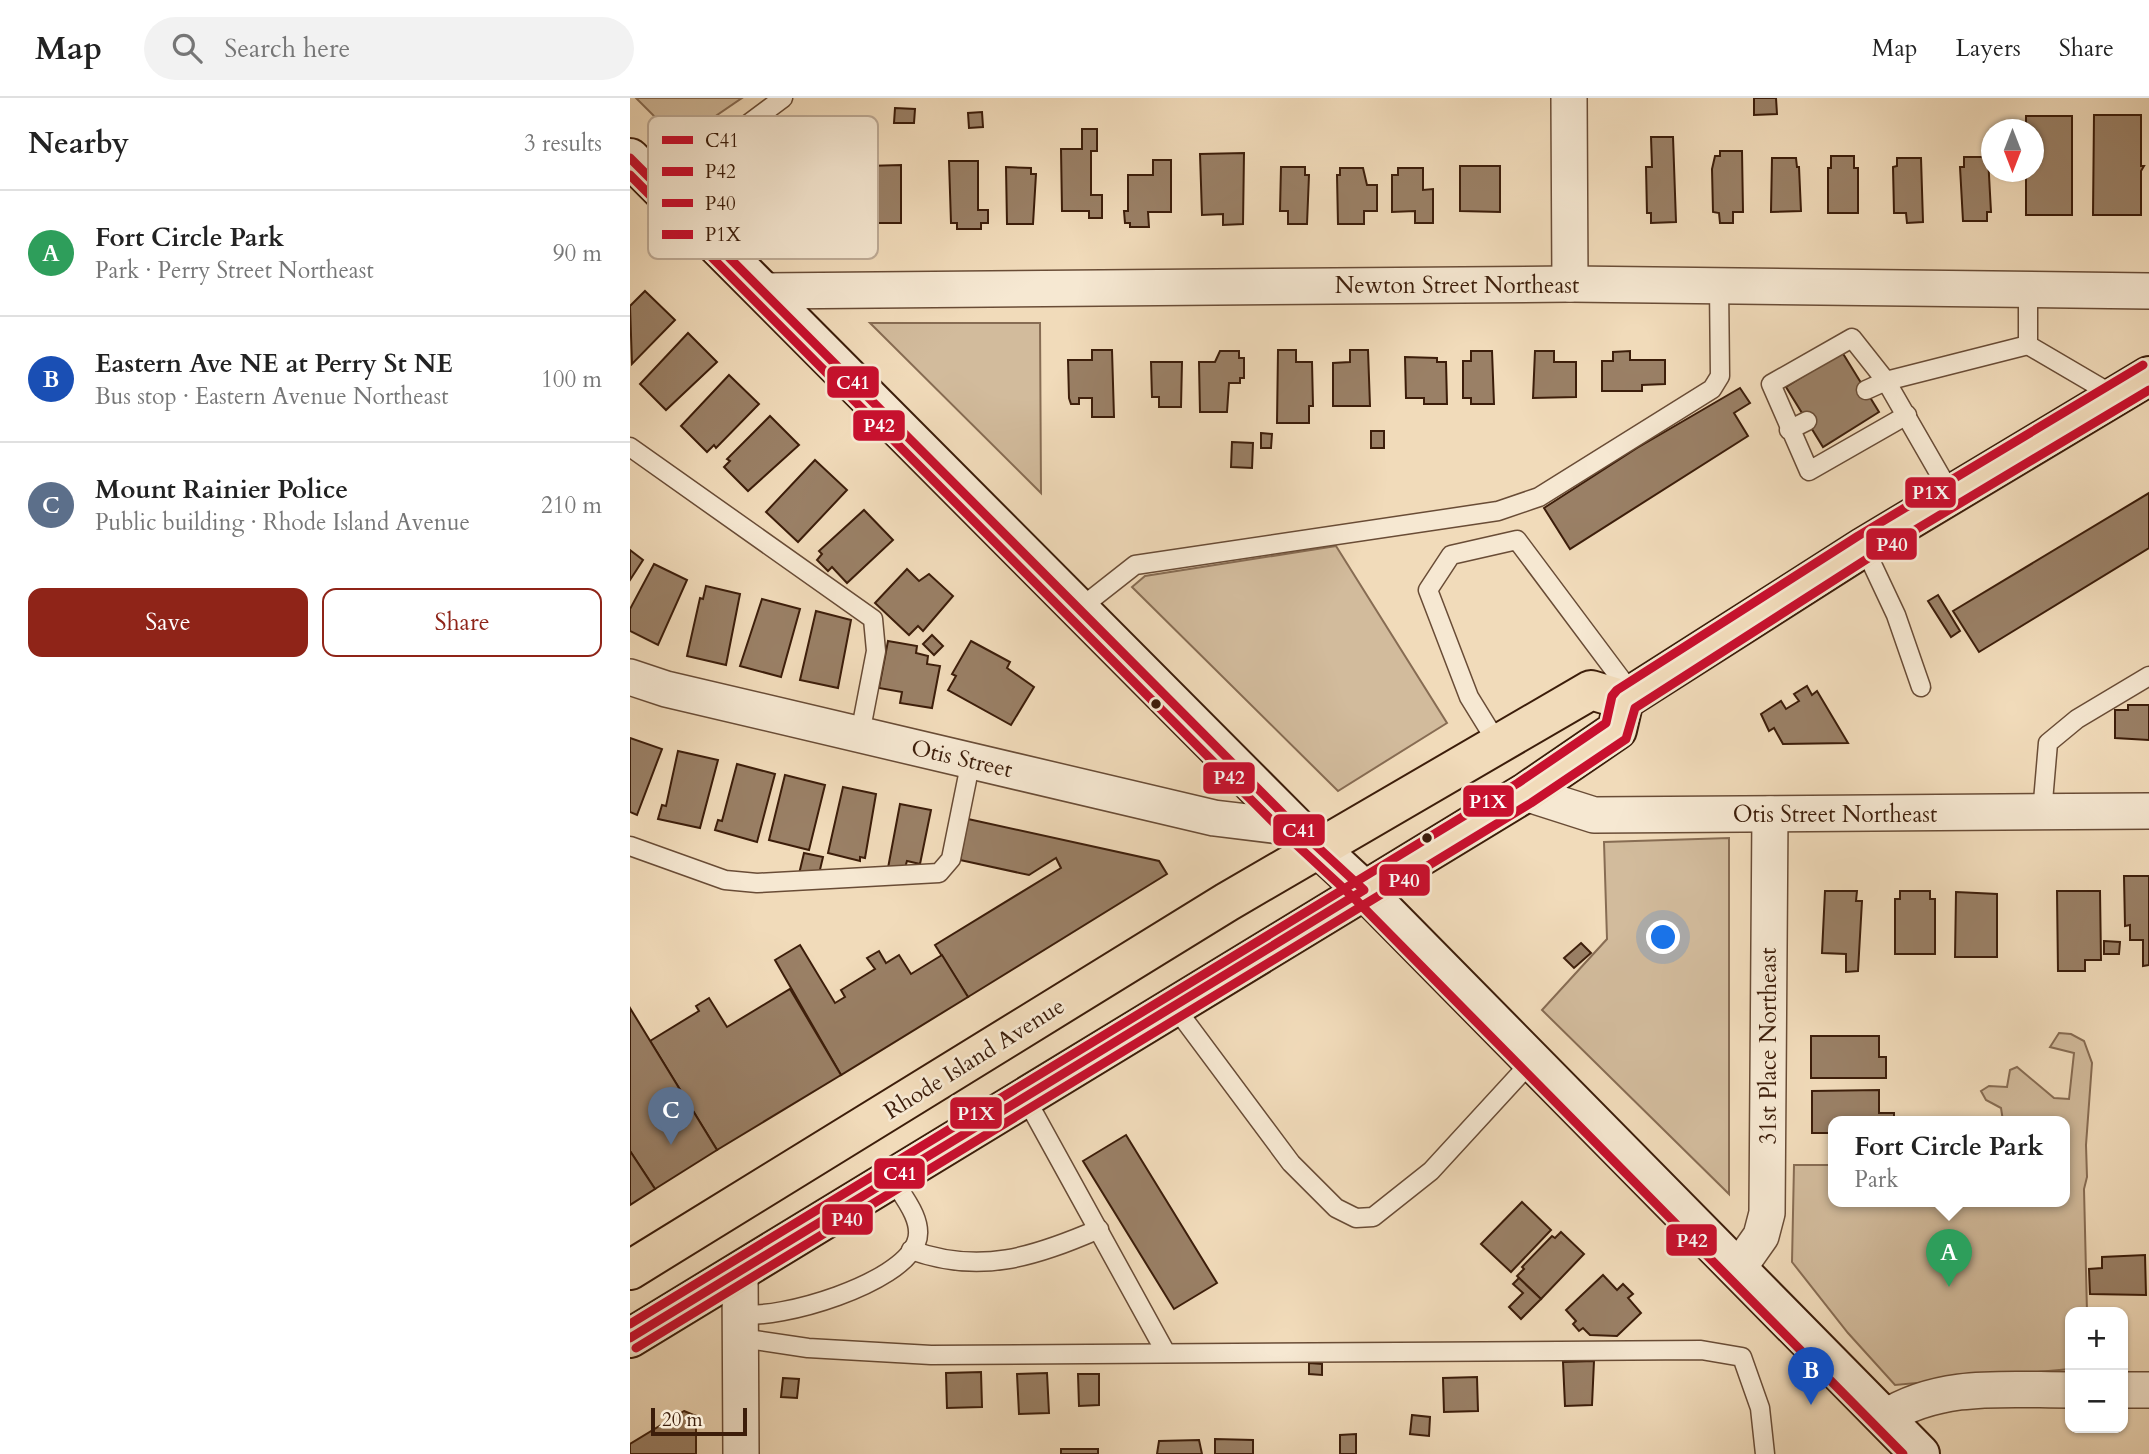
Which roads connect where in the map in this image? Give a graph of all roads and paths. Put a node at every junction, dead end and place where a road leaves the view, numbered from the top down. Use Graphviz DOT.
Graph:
graph roads {
  1 [pos="783,98"];
  2 [pos="1569,98"];
  3 [pos="759,116"];
  4 [pos="630,158"];
  5 [pos="648,176"];
  6 [pos="733,259"];
  7 [pos="1570,284"];
  8 [pos="1719,285"];
  9 [pos="2028,288"];
  10 [pos="765,290"];
  11 [pos="2149,291"];
  12 [pos="2028,345"];
  13 [pos="2149,376"];
  14 [pos="1886,381"];
  15 [pos="1866,390"];
  16 [pos="2115,396"];
  17 [pos="1908,415"];
  18 [pos="1807,421"];
  19 [pos="1789,430"];
  20 [pos="630,447"];
  21 [pos="1951,494"];
  22 [pos="1864,547"];
  23 [pos="1079,609"];
  24 [pos="2149,676"];
  25 [pos="630,677"];
  26 [pos="1921,687"];
  27 [pos="1629,697"];
  28 [pos="860,734"];
  29 [pos="1498,744"];
  30 [pos="971,760"];
  31 [pos="1525,793"];
  32 [pos="2149,811"];
  33 [pos="2042,813"];
  34 [pos="1770,814"];
  35 [pos="1309,839"];
  36 [pos="630,846"];
  37 [pos="1364,890"];
  38 [pos="1174,1006"];
  39 [pos="1532,1062"];
  40 [pos="1025,1097"];
  41 [pos="892,1179"];
  42 [pos="1099,1229"];
  43 [pos="911,1250"];
  44 [pos="630,1270"];
  45 [pos="1737,1270"];
  46 [pos="740,1273"];
  47 [pos="741,1326"];
  48 [pos="630,1338"];
  49 [pos="1166,1353"];
  50 [pos="2065,1390"];
  51 [pos="2128,1390"];
  52 [pos="2149,1390"];
  53 [pos="1884,1418"];
  54 [pos="741,1454"];
  55 [pos="1765,1454"];
  56 [pos="1920,1454"];
  1 -- 3 [label="lane"];
  2 -- 7 [label="street"];
  4 -- 5 [label="main road"];
  6 -- 10 [label="main road"];
  7 -- 8 [label="street, Newton Street Northeast"];
  7 -- 10 [label="street, Newton Street Northeast"];
  8 -- 9 [label="street, Newton Street Northeast"];
  8 -- 23 [label="lane"];
  9 -- 11 [label="street, Newton Street Northeast"];
  9 -- 12 [label="lane"];
  10 -- 23 [label="main road"];
  12 -- 14 [label="lane"];
  12 -- 16 [label="lane"];
  13 -- 16 [label="main road"];
  14 -- 15 [label="lane"];
  14 -- 17 [label="lane"];
  14 -- 19 [label="lane"];
  16 -- 21 [label="main road"];
  17 -- 19 [label="lane"];
  17 -- 21 [label="lane"];
  18 -- 19 [label="lane"];
  20 -- 28 [label="lane"];
  21 -- 22 [label="main road"];
  22 -- 26 [label="lane"];
  22 -- 27 [label="main road"];
  23 -- 35 [label="main road"];
  24 -- 33 [label="lane"];
  25 -- 28 [label="street, Otis Street"];
  27 -- 29 [label="main road, Rhode Island Avenue"];
  27 -- 29 [label="lane"];
  27 -- 31 [label="main road"];
  28 -- 30 [label="street, Otis Street"];
  29 -- 35 [label="main road, Rhode Island Avenue"];
  30 -- 35 [label="street, Otis Street"];
  30 -- 36 [label="lane"];
  31 -- 34 [label="street, Otis Street Northeast"];
  31 -- 37 [label="main road"];
  32 -- 33 [label="street, Otis Street Northeast"];
  33 -- 34 [label="street, Otis Street Northeast"];
  34 -- 45 [label="street, 31st Place Northeast"];
  35 -- 37 [label="main road"];
  35 -- 44 [label="main road, Rhode Island Avenue"];
  37 -- 38 [label="main road"];
  37 -- 39 [label="main road"];
  38 -- 39 [label="lane"];
  38 -- 40 [label="main road"];
  39 -- 45 [label="main road"];
  40 -- 41 [label="main road"];
  40 -- 42 [label="lane"];
  41 -- 43 [label="lane"];
  41 -- 46 [label="main road"];
  42 -- 43 [label="lane"];
  42 -- 49 [label="lane"];
  43 -- 47 [label="lane"];
  45 -- 53 [label="main road"];
  46 -- 47 [label="street"];
  46 -- 48 [label="main road"];
  47 -- 49 [label="lane"];
  47 -- 54 [label="street"];
  49 -- 55 [label="lane"];
  50 -- 53 [label="street"];
  51 -- 52 [label="street"];
  53 -- 56 [label="main road"];
}
